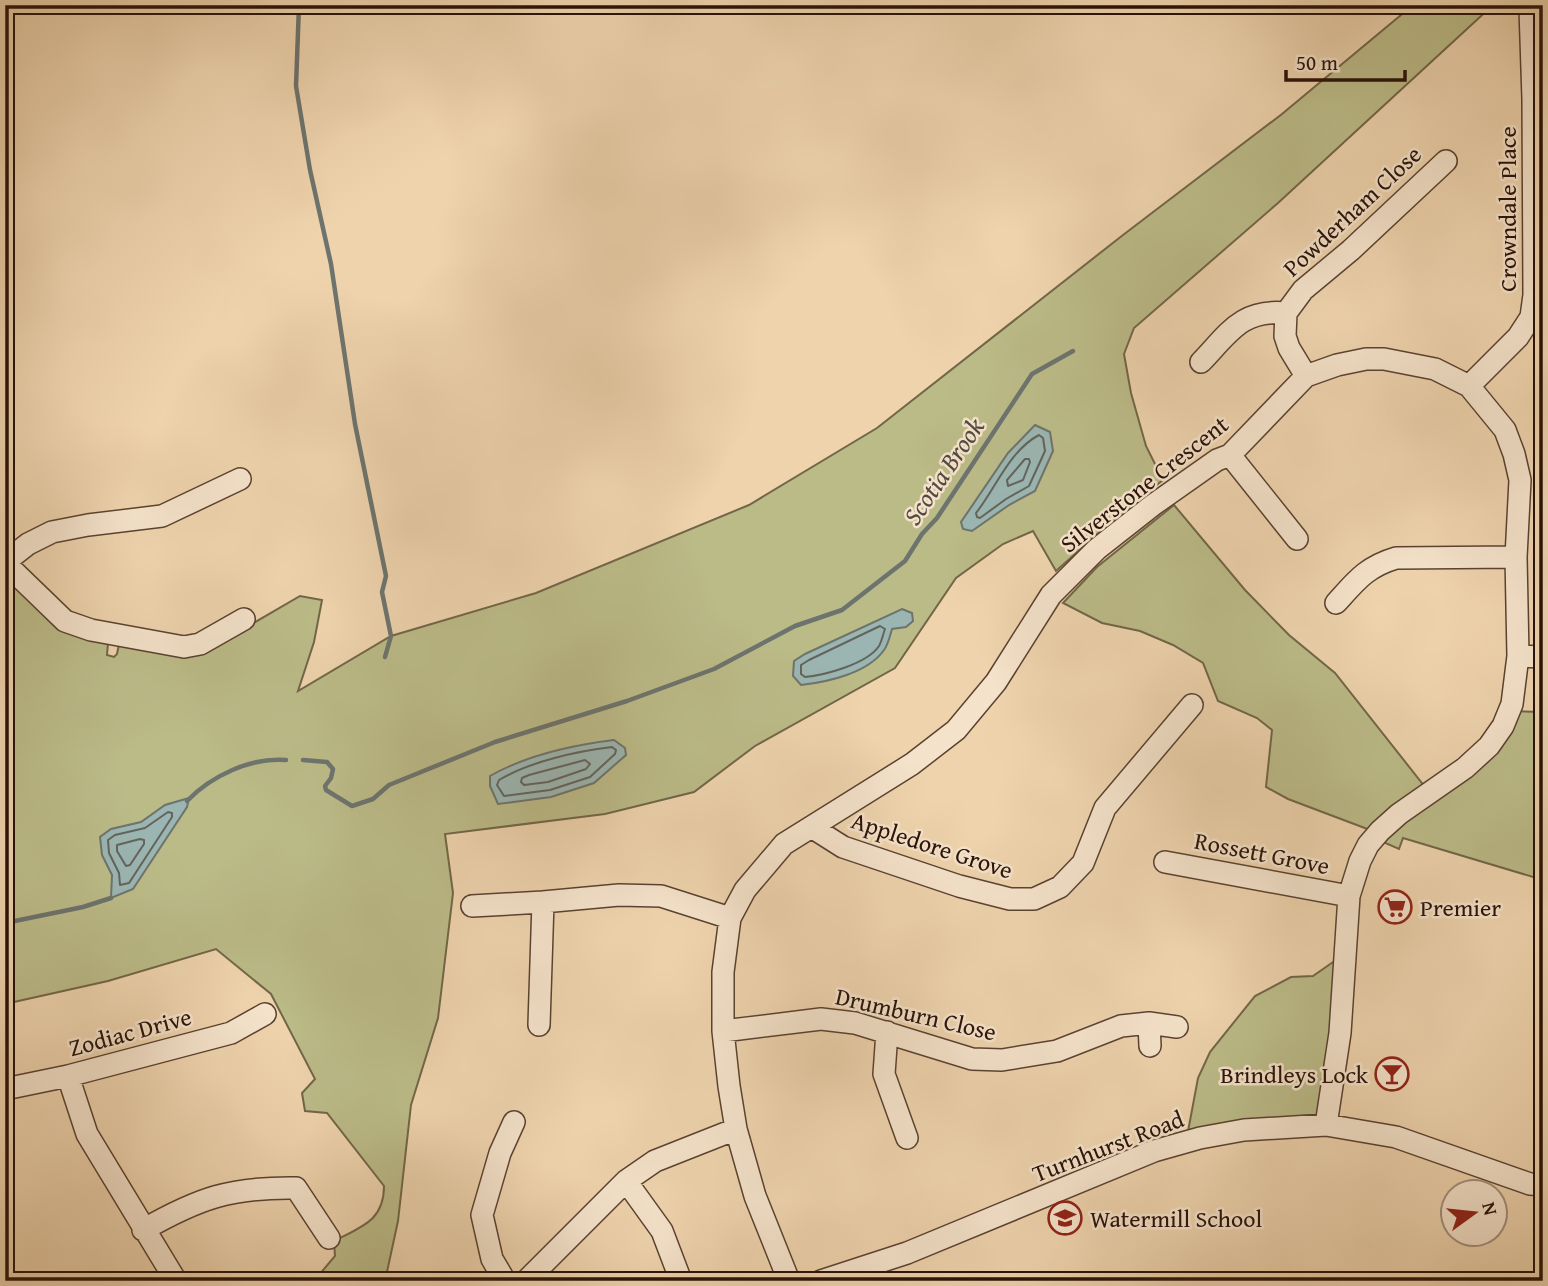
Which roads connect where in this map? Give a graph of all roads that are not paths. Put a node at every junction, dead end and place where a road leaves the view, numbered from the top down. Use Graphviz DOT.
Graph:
graph roads {
  1 [pos="1530,9"];
  2 [pos="1446,161"];
  3 [pos="1286,313"];
  4 [pos="1201,362"];
  5 [pos="1306,376"];
  6 [pos="1469,386"];
  7 [pos="1230,455"];
  8 [pos="240,479"];
  9 [pos="1297,539"];
  10 [pos="1516,557"];
  11 [pos="5,562"];
  12 [pos="1336,603"];
  13 [pos="244,619"];
  14 [pos="1518,656"];
  15 [pos="1543,657"];
  16 [pos="1192,705"];
  17 [pos="813,828"];
  18 [pos="1166,862"];
  19 [pos="1349,896"];
  20 [pos="542,902"];
  21 [pos="472,906"];
  22 [pos="730,918"];
  23 [pos="265,1014"];
  24 [pos="1149,1023"];
  25 [pos="539,1025"];
  26 [pos="1177,1027"];
  27 [pos="723,1031"];
  28 [pos="887,1032"];
  29 [pos="1150,1045"];
  30 [pos="68,1076"];
  31 [pos="5,1089"];
  32 [pos="514,1122"];
  33 [pos="1326,1125"];
  34 [pos="736,1129"];
  35 [pos="907,1138"];
  36 [pos="626,1181"];
  37 [pos="1543,1185"];
  38 [pos="143,1230"];
  39 [pos="329,1238"];
  40 [pos="673,1272"];
  41 [pos="169,1278"];
  42 [pos="505,1281"];
  43 [pos="526,1281"];
  44 [pos="789,1281"];
  45 [pos="821,1281"];
  1 -- 6 [label="street, Crowndale Place"];
  2 -- 3 [label="street, Powderham Close"];
  3 -- 4 [label="street"];
  3 -- 5 [label="street, Powderham Close"];
  5 -- 6 [label="street, Silverstone Crescent"];
  5 -- 7 [label="street, Silverstone Crescent"];
  6 -- 10 [label="street, Silverstone Crescent"];
  7 -- 9 [label="street"];
  7 -- 17 [label="street, Silverstone Crescent"];
  8 -- 11 [label="street"];
  10 -- 12 [label="street"];
  10 -- 14 [label="street, Silverstone Crescent"];
  11 -- 13 [label="street"];
  14 -- 15 [label="street"];
  14 -- 19 [label="street, Silverstone Crescent"];
  16 -- 17 [label="street, Appledore Grove"];
  17 -- 22 [label="street, Silverstone Crescent"];
  18 -- 19 [label="street, Rossett Grove"];
  19 -- 33 [label="street, Silverstone Crescent"];
  20 -- 21 [label="street"];
  20 -- 22 [label="street"];
  20 -- 25 [label="street"];
  22 -- 27 [label="street, Silverstone Crescent"];
  23 -- 30 [label="street, Zodiac Drive"];
  24 -- 26 [label="street, Drumburn Close"];
  24 -- 28 [label="street, Drumburn Close"];
  24 -- 29 [label="street"];
  27 -- 28 [label="street, Drumburn Close"];
  27 -- 34 [label="street, Silverstone Crescent"];
  28 -- 35 [label="street"];
  30 -- 31 [label="street, Zodiac Drive"];
  30 -- 38 [label="street"];
  32 -- 42 [label="street"];
  33 -- 37 [label="street, Turnhurst Road"];
  33 -- 45 [label="street, Turnhurst Road"];
  34 -- 36 [label="street"];
  34 -- 44 [label="street, Silverstone Crescent"];
  36 -- 40 [label="street"];
  36 -- 43 [label="street"];
  38 -- 39 [label="street"];
  38 -- 41 [label="street"];
}
